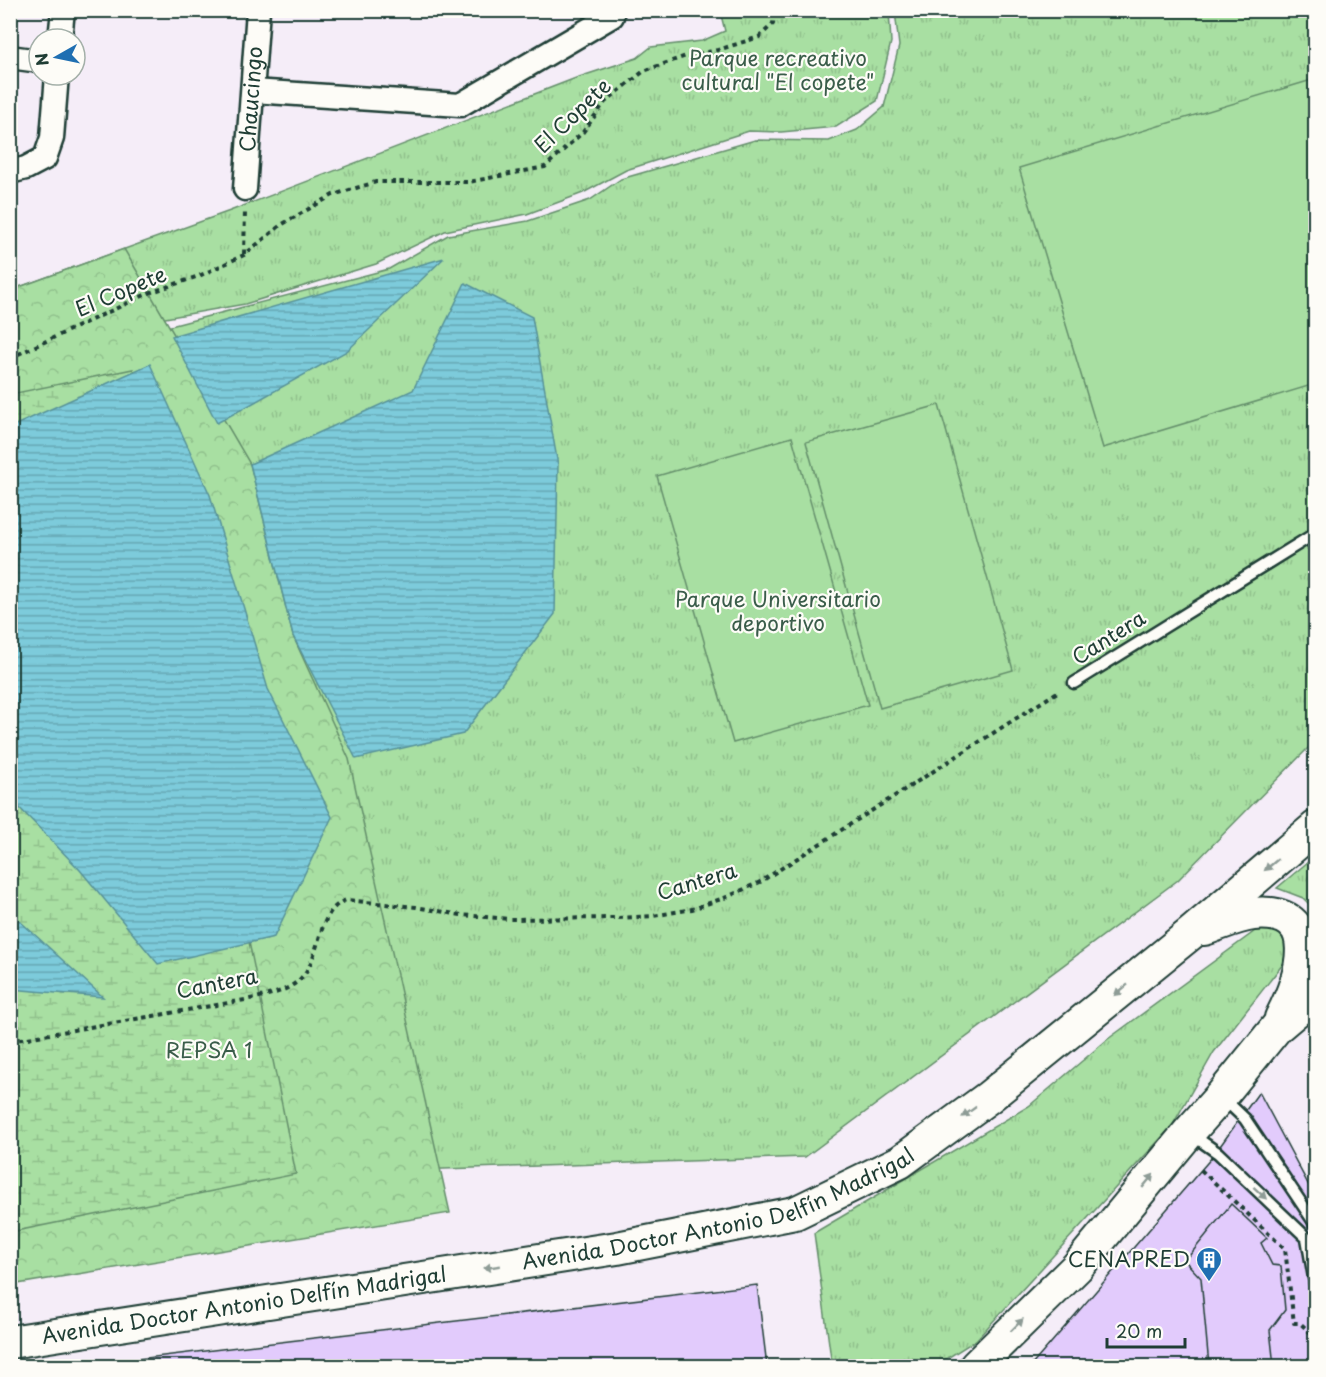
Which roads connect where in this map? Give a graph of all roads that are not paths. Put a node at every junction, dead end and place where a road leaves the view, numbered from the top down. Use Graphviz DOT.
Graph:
graph roads {
  1 [pos="63,10"];
  2 [pos="258,10"];
  3 [pos="612,16"];
  4 [pos="61,27"];
  5 [pos="10,57"];
  6 [pos="27,59"];
  7 [pos="56,87"];
  8 [pos="253,92"];
  9 [pos="18,170"];
  10 [pos="245,189"];
  11 [pos="1316,533"];
  12 [pos="1074,682"];
  13 [pos="1316,827"];
  14 [pos="1190,934"];
  15 [pos="1316,994"];
  16 [pos="1277,1027"];
  17 [pos="1221,1096"];
  18 [pos="1189,1132"];
  19 [pos="1316,1225"];
  20 [pos="1316,1289"];
  21 [pos="10,1342"];
  22 [pos="976,1366"];
  1 -- 4 [label="street"];
  2 -- 8 [label="street, Chaucingo"];
  3 -- 8 [label="street"];
  5 -- 6 [label="street"];
  7 -- 9 [label="street"];
  8 -- 10 [label="street, Chaucingo"];
  11 -- 12 [label="lane, Cantera"];
  13 -- 14 [label="main road, Avenida Doctor Antonio Delfín Madrigal, one-way"];
  14 -- 16 [label="main road"];
  14 -- 21 [label="main road, Avenida Doctor Antonio Delfín Madrigal, one-way"];
  15 -- 16 [label="main road"];
  16 -- 17 [label="main road"];
  17 -- 18 [label="main road"];
  17 -- 19 [label="lane"];
  18 -- 20 [label="lane, one-way"];
  22 -- 18 [label="main road, one-way"];
}
